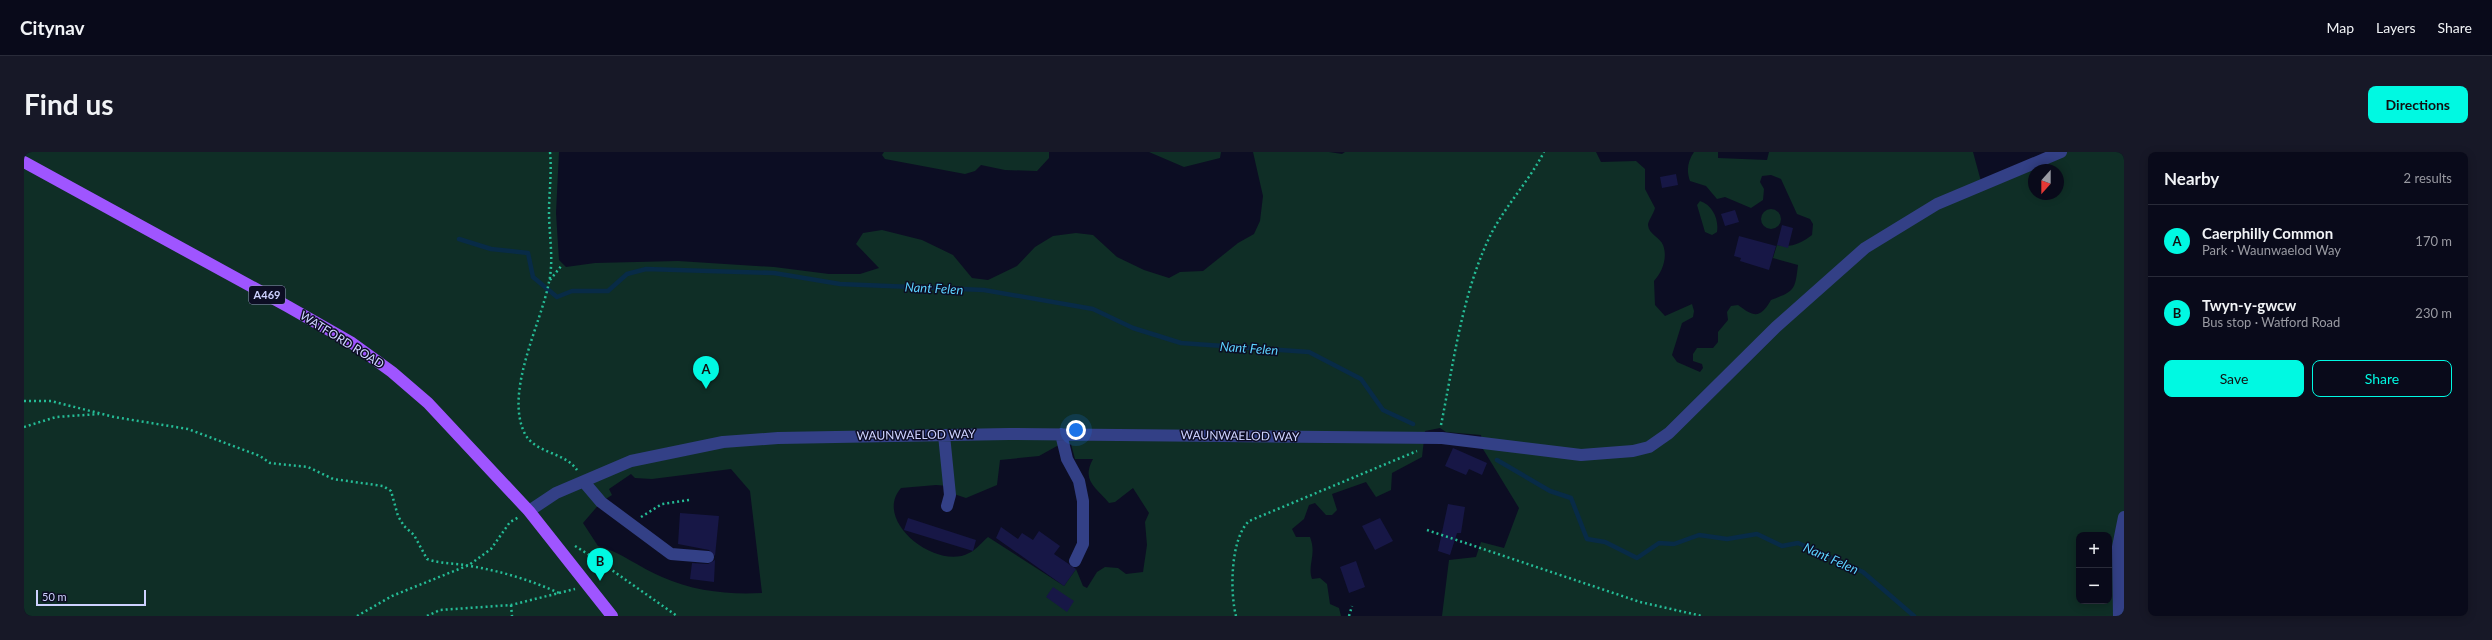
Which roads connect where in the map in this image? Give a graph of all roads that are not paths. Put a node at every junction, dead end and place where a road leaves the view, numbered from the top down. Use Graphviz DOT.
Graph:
graph roads {
  1 [pos="2061,152"];
  2 [pos="24,162"];
  3 [pos="1061,434"];
  4 [pos="944,435"];
  5 [pos="584,482"];
  6 [pos="947,506"];
  7 [pos="524,513"];
  8 [pos="2124,517"];
  9 [pos="708,557"];
  10 [pos="1075,561"];
  11 [pos="612,616"];
  12 [pos="2119,616"];
  1 -- 3 [label="street, WAUNWAELOD WAY"];
  2 -- 7 [label="main road, WATFORD ROAD / A469"];
  3 -- 4 [label="street, WAUNWAELOD WAY"];
  3 -- 10 [label="street"];
  4 -- 5 [label="street, WAUNWAELOD WAY"];
  4 -- 6 [label="street"];
  5 -- 7 [label="street, WAUNWAELOD WAY"];
  5 -- 9 [label="street"];
  7 -- 11 [label="main road, WATFORD ROAD / A469"];
  8 -- 12 [label="street"];
}
